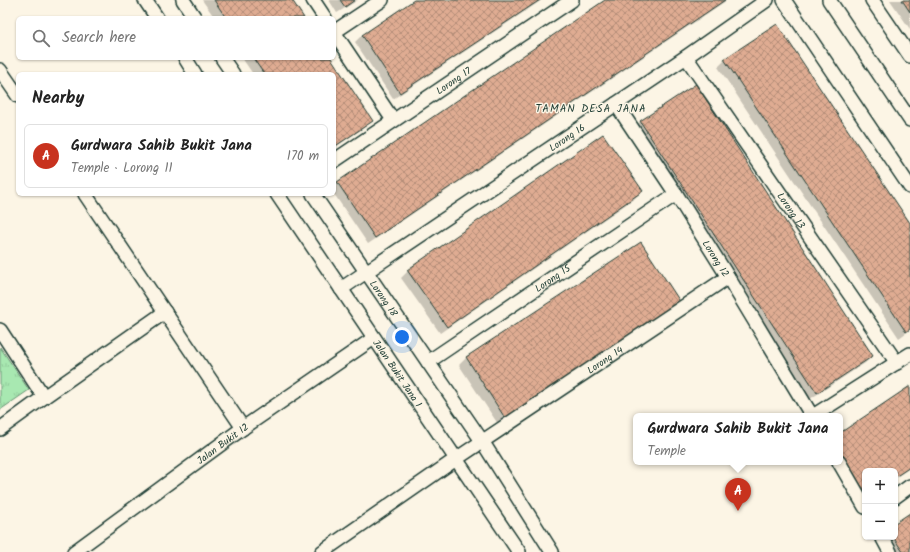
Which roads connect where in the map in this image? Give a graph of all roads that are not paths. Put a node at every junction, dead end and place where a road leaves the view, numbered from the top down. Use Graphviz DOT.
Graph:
graph roads {
  1 [pos="145,0"];
  2 [pos="183,0"];
  3 [pos="313,0"];
  4 [pos="382,0"];
  5 [pos="572,0"];
  6 [pos="767,0"];
  7 [pos="784,0"];
  8 [pos="829,0"];
  9 [pos="872,0"];
  10 [pos="157,16"];
  11 [pos="194,16"];
  12 [pos="324,16"];
  13 [pos="336,31"];
  14 [pos="336,35"];
  15 [pos="910,56"];
  16 [pos="686,57"];
  17 [pos="186,60"];
  18 [pos="223,60"];
  19 [pos="0,70"];
  20 [pos="194,72"];
  21 [pos="232,72"];
  22 [pos="16,93"];
  23 [pos="616,104"];
  24 [pos="393,120"];
  25 [pos="910,120"];
  26 [pos="336,160"];
  27 [pos="910,187"];
  28 [pos="676,194"];
  29 [pos="86,196"];
  30 [pos="278,196"];
  31 [pos="314,196"];
  32 [pos="366,272"];
  33 [pos="728,277"];
  34 [pos="341,289"];
  35 [pos="165,312"];
  36 [pos="0,330"];
  37 [pos="374,338"];
  38 [pos="910,354"];
  39 [pos="428,362"];
  40 [pos="897,363"];
  41 [pos="44,397"];
  42 [pos="810,413"];
  43 [pos="817,413"];
  44 [pos="243,428"];
  45 [pos="0,429"];
  46 [pos="482,441"];
  47 [pos="456,459"];
  48 [pos="841,465"];
  49 [pos="910,486"];
  50 [pos="898,494"];
  51 [pos="864,504"];
  52 [pos="884,540"];
  53 [pos="331,549"];
  54 [pos="74,552"];
  55 [pos="519,552"];
  56 [pos="552,552"];
  57 [pos="890,552"];
  1 -- 10 [label="street"];
  2 -- 11 [label="street"];
  3 -- 12 [label="street"];
  4 -- 13 [label="street"];
  5 -- 24 [label="street, Lorong 17"];
  6 -- 16 [label="street, Lorong 16"];
  7 -- 27 [label="street"];
  8 -- 25 [label="street"];
  9 -- 15 [label="street"];
  14 -- 24 [label="street"];
  16 -- 23 [label="street, Lorong 16"];
  16 -- 40 [label="street, Lorong 13"];
  17 -- 20 [label="street"];
  18 -- 21 [label="street"];
  19 -- 22 [label="street"];
  23 -- 28 [label="street, Lorong 12"];
  23 -- 32 [label="street, Lorong 16"];
  24 -- 26 [label="street, Lorong 17"];
  28 -- 33 [label="street, Lorong 12"];
  28 -- 39 [label="street, Lorong 15"];
  29 -- 35 [label="street"];
  30 -- 34 [label="street, Jalan Bukit Jana 1"];
  31 -- 32 [label="street, Lorong 18"];
  32 -- 34 [label="street, Lorong 16"];
  32 -- 39 [label="street, Lorong 18"];
  33 -- 42 [label="street, Lorong 12"];
  33 -- 46 [label="street, Lorong 14"];
  34 -- 37 [label="street, Jalan Bukit Jana 1"];
  35 -- 41 [label="street"];
  35 -- 44 [label="street"];
  36 -- 41 [label="street"];
  37 -- 44 [label="street, Jalan Bukit 12"];
  37 -- 47 [label="street, Jalan Bukit Jana 1"];
  38 -- 40 [label="street"];
  39 -- 46 [label="street, Lorong 18"];
  40 -- 43 [label="street"];
  41 -- 45 [label="street"];
  44 -- 54 [label="street, Jalan Bukit 12"];
  46 -- 47 [label="street, Lorong 14"];
  46 -- 56 [label="street, Lorong 18"];
  47 -- 53 [label="street, Lorong 14"];
  47 -- 55 [label="street, Jalan Bukit Jana 1"];
  48 -- 51 [label="street"];
  49 -- 50 [label="street"];
  52 -- 57 [label="street"];
}
